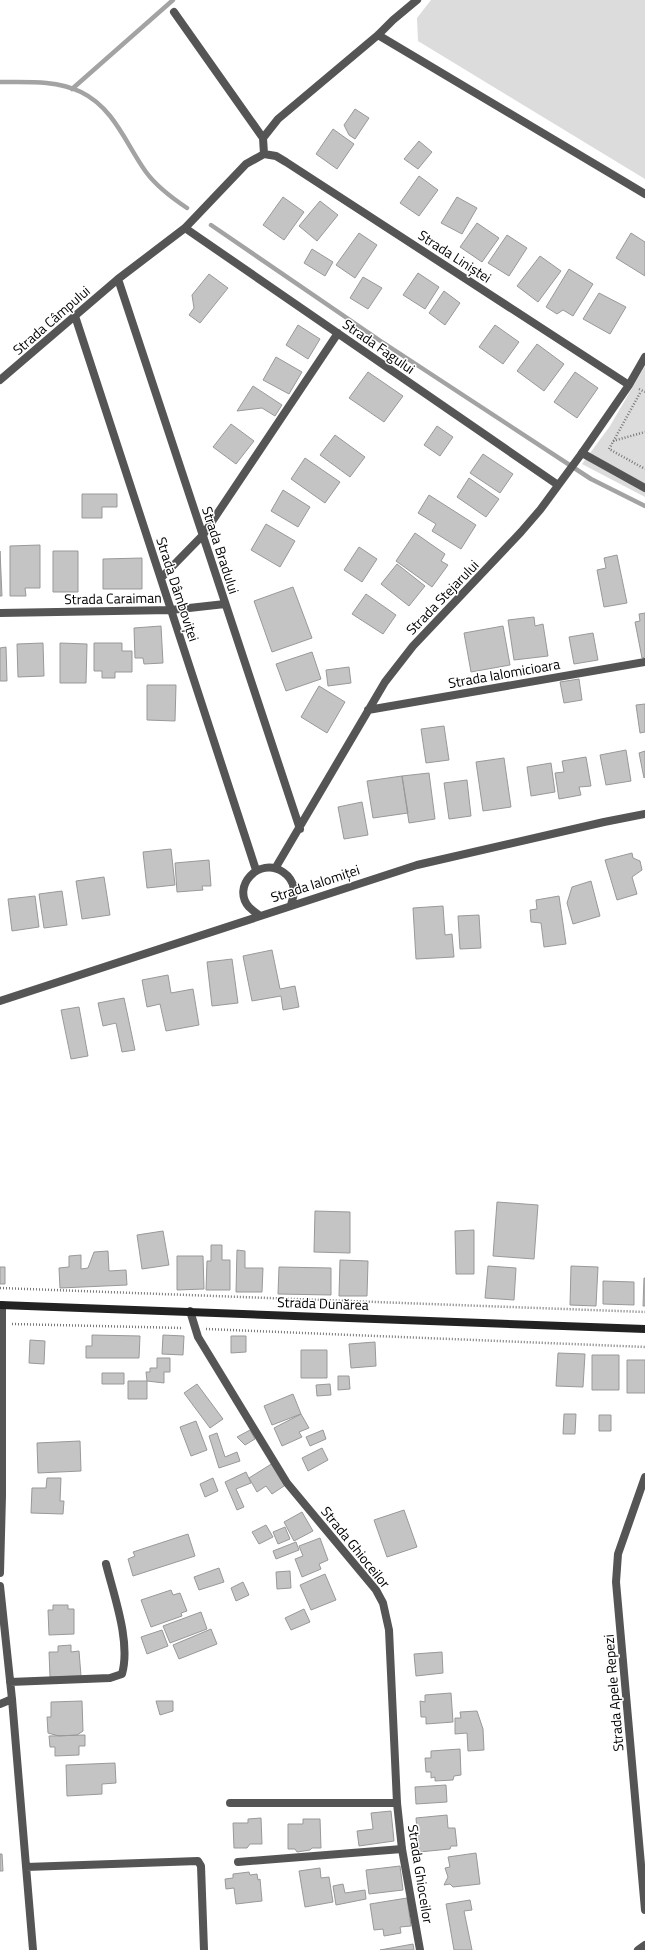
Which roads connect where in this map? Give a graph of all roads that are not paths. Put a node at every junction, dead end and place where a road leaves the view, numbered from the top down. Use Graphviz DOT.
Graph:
graph roads {
  1 [pos="417,0"];
  2 [pos="174,12"];
  3 [pos="378,35"];
  4 [pos="263,138"];
  5 [pos="264,154"];
  6 [pos="645,194"];
  7 [pos="185,228"];
  8 [pos="118,279"];
  9 [pos="75,316"];
  10 [pos="338,333"];
  11 [pos="645,357"];
  12 [pos="0,380"];
  13 [pos="629,385"];
  14 [pos="580,456"];
  15 [pos="558,485"];
  16 [pos="645,488"];
  17 [pos="203,535"];
  18 [pos="160,578"];
  19 [pos="225,604"];
  20 [pos="171,610"];
  21 [pos="0,613"];
  22 [pos="645,662"];
  23 [pos="368,710"];
  24 [pos="645,814"];
  25 [pos="300,829"];
  26 [pos="276,867"];
  27 [pos="256,870"];
  28 [pos="291,904"];
  29 [pos="259,915"];
  30 [pos="0,1000"];
  31 [pos="1,1305"];
  32 [pos="190,1311"];
  33 [pos="645,1329"];
  34 [pos="645,1477"];
  35 [pos="106,1564"];
  36 [pos="0,1573"];
  37 [pos="0,1586"];
  38 [pos="10,1682"];
  39 [pos="12,1699"];
  40 [pos="0,1704"];
  41 [pos="230,1803"];
  42 [pos="397,1803"];
  43 [pos="402,1849"];
  44 [pos="238,1862"];
  45 [pos="26,1867"];
  46 [pos="645,1910"];
  47 [pos="645,1945"];
  48 [pos="33,1950"];
  49 [pos="204,1950"];
  50 [pos="420,1950"];
  51 [pos="638,1950"];
  1 -- 3 [label="street"];
  2 -- 4 [label="street"];
  3 -- 4 [label="street"];
  3 -- 6 [label="street"];
  4 -- 5 [label="street"];
  5 -- 7 [label="street, Strada Câmpului"];
  5 -- 13 [label="street, Strada Liniștei"];
  7 -- 8 [label="street, Strada Câmpului"];
  7 -- 10 [label="street, Strada Fagului"];
  8 -- 9 [label="street, Strada Câmpului"];
  8 -- 17 [label="street, Strada Bradului"];
  9 -- 12 [label="street, Strada Câmpului"];
  9 -- 18 [label="street, Strada Dâmboviței"];
  10 -- 15 [label="street, Strada Fagului"];
  10 -- 17 [label="street"];
  11 -- 13 [label="street, Strada Stejarului"];
  13 -- 14 [label="street, Strada Stejarului"];
  14 -- 15 [label="street, Strada Stejarului"];
  14 -- 16 [label="street"];
  15 -- 23 [label="street, Strada Stejarului"];
  17 -- 18 [label="street"];
  17 -- 19 [label="street, Strada Bradului"];
  18 -- 20 [label="street, Strada Dâmboviței"];
  19 -- 20 [label="street, Strada Caraiman"];
  19 -- 25 [label="street, Strada Bradului"];
  20 -- 21 [label="street, Strada Caraiman"];
  20 -- 27 [label="street, Strada Dâmboviței"];
  22 -- 23 [label="street, Strada Ialomicioara"];
  23 -- 25 [label="street, Strada Stejarului"];
  24 -- 28 [label="street, Strada Ialomiței"];
  25 -- 26 [label="street, Strada Stejarului"];
  26 -- 27 [label="street"];
  26 -- 28 [label="street"];
  27 -- 29 [label="street"];
  28 -- 29 [label="street, Strada Ialomiței"];
  29 -- 30 [label="street, Strada Ialomiței"];
  31 -- 32 [label="street, Strada Dunărea"];
  31 -- 36 [label="street"];
  32 -- 33 [label="street, Strada Dunărea"];
  32 -- 42 [label="street, Strada Ghioceilor"];
  34 -- 46 [label="street, Strada Apele Repezi"];
  35 -- 38 [label="street"];
  37 -- 38 [label="street"];
  38 -- 39 [label="street"];
  39 -- 40 [label="street"];
  39 -- 45 [label="street"];
  41 -- 42 [label="street"];
  42 -- 43 [label="street, Strada Ghioceilor"];
  43 -- 44 [label="street"];
  43 -- 50 [label="street, Strada Ghioceilor"];
  45 -- 48 [label="street"];
  45 -- 49 [label="street"];
  47 -- 51 [label="street"];
}
